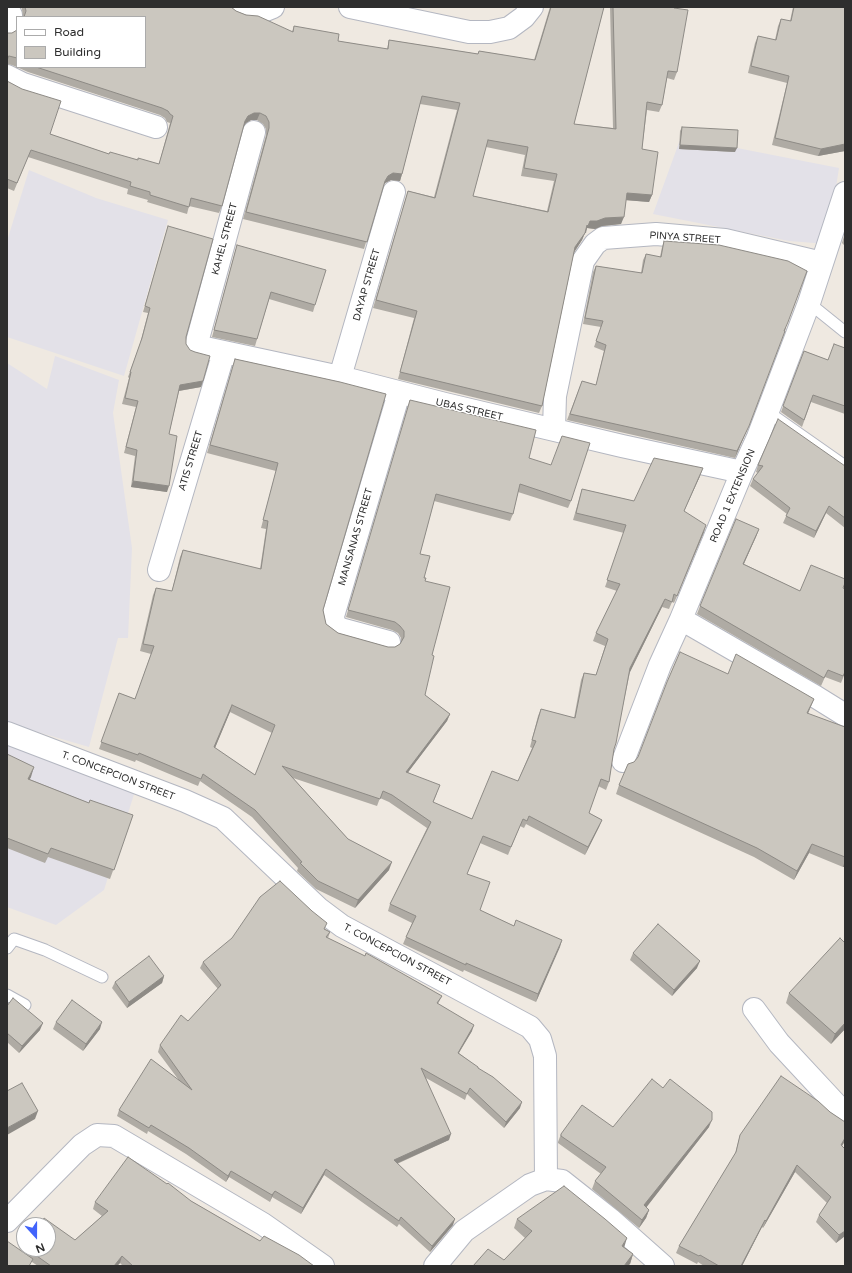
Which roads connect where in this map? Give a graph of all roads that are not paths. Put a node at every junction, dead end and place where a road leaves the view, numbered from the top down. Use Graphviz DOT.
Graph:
graph roads {
  1 [pos="238,7"];
  2 [pos="273,7"];
  3 [pos="350,7"];
  4 [pos="532,7"];
  5 [pos="7,8"];
  6 [pos="7,28"];
  7 [pos="7,76"];
  8 [pos="156,127"];
  9 [pos="254,132"];
  10 [pos="394,192"];
  11 [pos="845,193"];
  12 [pos="822,263"];
  13 [pos="809,303"];
  14 [pos="845,332"];
  15 [pos="196,346"];
  16 [pos="224,352"];
  17 [pos="340,377"];
  18 [pos="399,393"];
  19 [pos="768,412"];
  20 [pos="554,429"];
  21 [pos="845,466"];
  22 [pos="742,472"];
  23 [pos="159,570"];
  24 [pos="681,619"];
  25 [pos="389,642"];
  26 [pos="845,715"];
  27 [pos="7,733"];
  28 [pos="623,761"];
  29 [pos="7,948"];
  30 [pos="102,977"];
  31 [pos="7,995"];
  32 [pos="25,1005"];
  33 [pos="754,1009"];
  34 [pos="845,1114"];
  35 [pos="546,1178"];
  36 [pos="7,1221"];
  37 [pos="323,1266"];
  38 [pos="435,1266"];
  39 [pos="663,1266"];
  1 -- 2 [label="street"];
  3 -- 4 [label="street"];
  5 -- 6 [label="street"];
  7 -- 8 [label="street"];
  9 -- 15 [label="street, KAHEL STREET"];
  10 -- 17 [label="street, DAYAP STREET"];
  11 -- 12 [label="street, ROAD 1 EXTENSION"];
  12 -- 13 [label="street, ROAD 1 EXTENSION"];
  12 -- 20 [label="street, PINYA STREET"];
  13 -- 14 [label="lane"];
  13 -- 19 [label="street, ROAD 1 EXTENSION"];
  15 -- 16 [label="street, UBAS STREET"];
  16 -- 17 [label="street, UBAS STREET"];
  16 -- 23 [label="street, ATIS STREET"];
  17 -- 18 [label="street, UBAS STREET"];
  18 -- 20 [label="street, UBAS STREET"];
  18 -- 25 [label="street, MANSANAS STREET"];
  19 -- 21 [label="lane"];
  19 -- 22 [label="street, ROAD 1 EXTENSION"];
  20 -- 22 [label="street, UBAS STREET"];
  22 -- 24 [label="street, ROAD 1 EXTENSION"];
  24 -- 26 [label="street"];
  24 -- 28 [label="street, ROAD 1 EXTENSION"];
  27 -- 35 [label="street, T. CONCEPCION STREET"];
  29 -- 30 [label="lane"];
  31 -- 32 [label="lane"];
  33 -- 34 [label="street"];
  35 -- 38 [label="street"];
  35 -- 39 [label="street"];
  36 -- 37 [label="street"];
}
